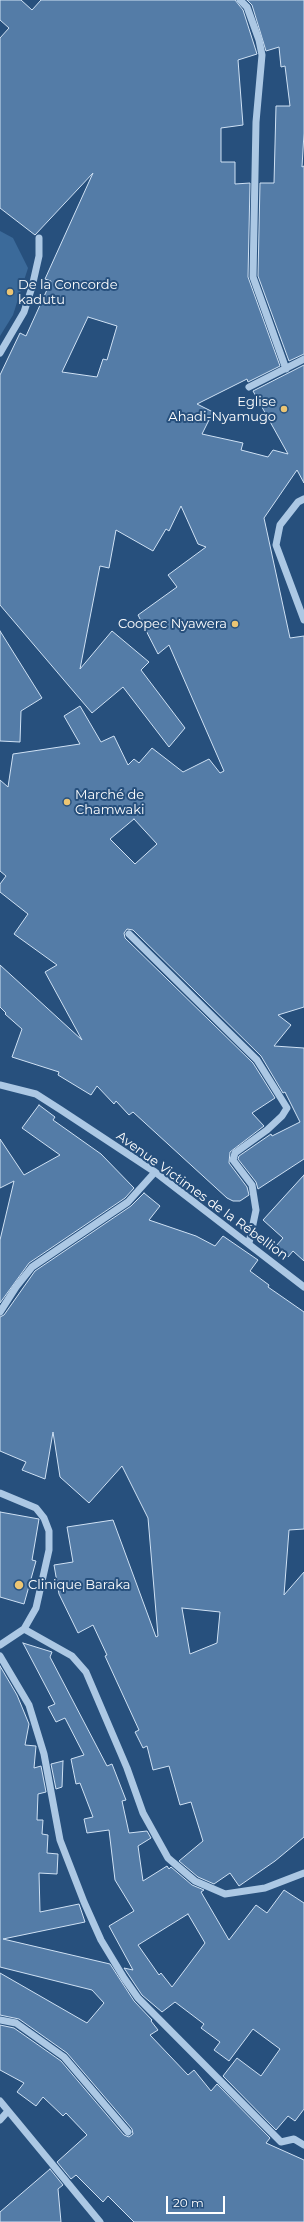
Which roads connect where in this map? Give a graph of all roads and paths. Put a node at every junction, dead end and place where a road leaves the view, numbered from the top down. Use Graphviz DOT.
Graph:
graph roads {
  1 [pos="240,0"];
  2 [pos="246,3"];
  3 [pos="39,238"];
  4 [pos="0,353"];
  5 [pos="304,359"];
  6 [pos="286,369"];
  7 [pos="249,387"];
  8 [pos="304,499"];
  9 [pos="304,620"];
  10 [pos="129,934"];
  11 [pos="0,1085"];
  12 [pos="155,1172"];
  13 [pos="249,1243"];
  14 [pos="304,1287"];
  15 [pos="0,1312"];
  16 [pos="0,1493"];
  17 [pos="24,1630"];
  18 [pos="0,1645"];
  19 [pos="0,1656"];
  20 [pos="304,1873"];
  21 [pos="0,2020"];
  22 [pos="0,2101"];
  23 [pos="8,2111"];
  24 [pos="0,2120"];
  25 [pos="128,2132"];
  26 [pos="304,2145"];
  27 [pos="99,2222"];
  1 -- 2 [label="street"];
  2 -- 6 [label="street"];
  3 -- 4 [label="street"];
  5 -- 6 [label="street"];
  6 -- 7 [label="street"];
  8 -- 9 [label="street"];
  10 -- 13 [label="street"];
  11 -- 12 [label="street, Avenue Victimes de la Rébellion"];
  12 -- 13 [label="street, Avenue Victimes de la Rébellion"];
  12 -- 15 [label="street"];
  13 -- 14 [label="street, Avenue Victimes de la Rébellion"];
  16 -- 17 [label="street"];
  17 -- 18 [label="street"];
  17 -- 20 [label="street"];
  19 -- 26 [label="street"];
  21 -- 25 [label="street"];
  22 -- 23 [label="street"];
  23 -- 24 [label="street"];
  23 -- 27 [label="street"];
}
